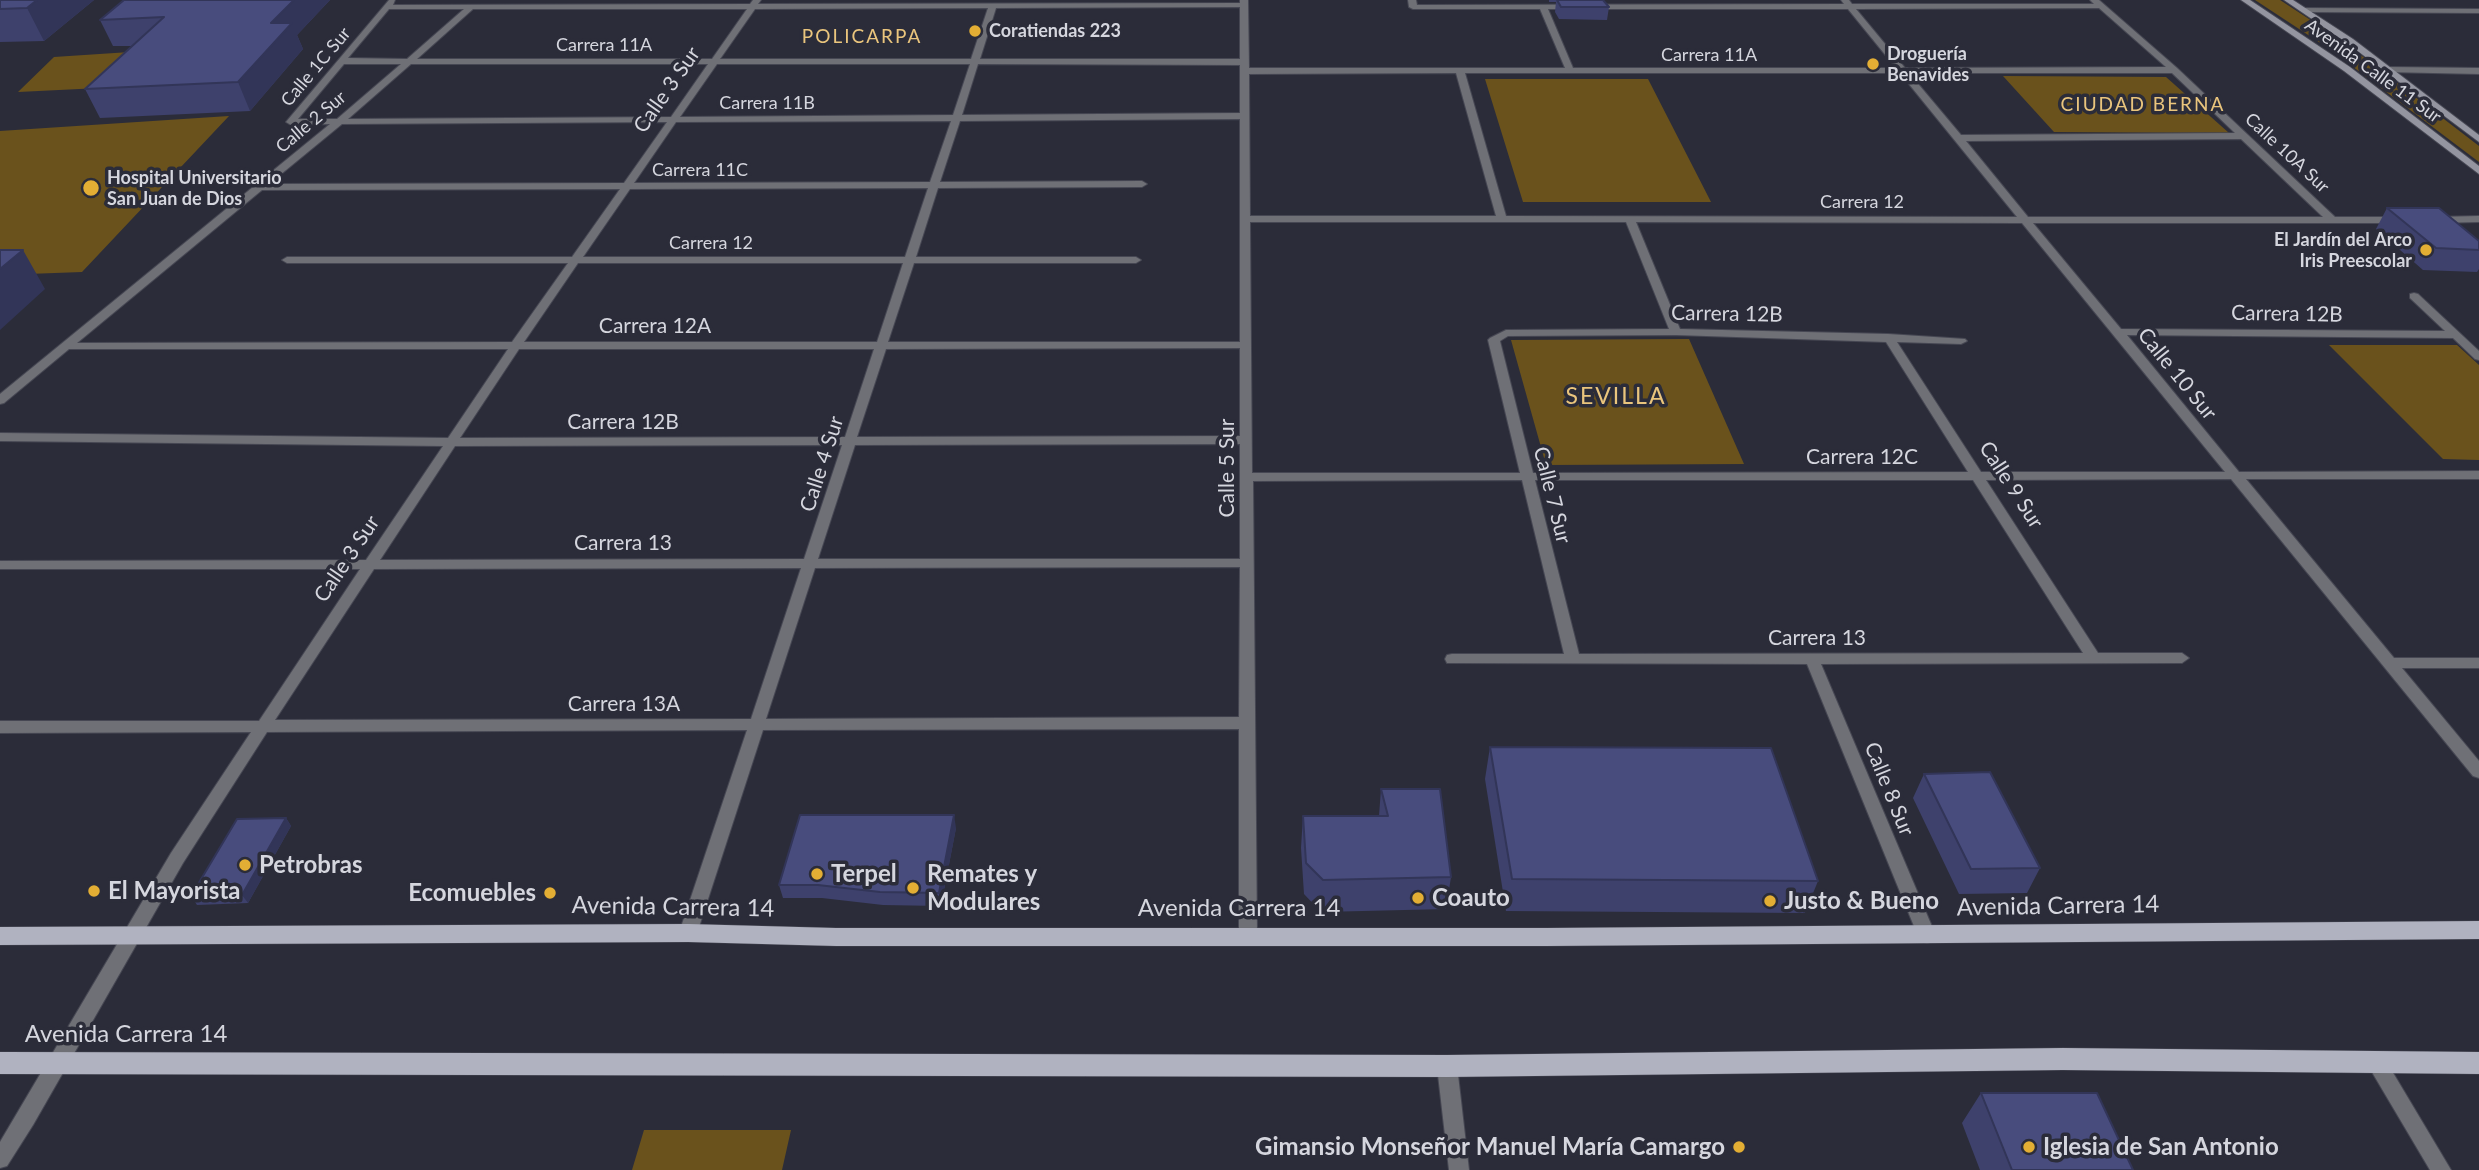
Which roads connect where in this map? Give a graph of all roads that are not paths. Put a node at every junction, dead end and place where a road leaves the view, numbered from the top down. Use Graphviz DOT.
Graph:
graph roads {
  1 [pos="479,0"];
  2 [pos="2245,0"];
  3 [pos="2288,0"];
  4 [pos="1244,2"];
  5 [pos="1032,3"];
  6 [pos="1847,3"];
  7 [pos="2097,3"];
  8 [pos="390,4"];
  9 [pos="754,4"];
  10 [pos="1412,4"];
  11 [pos="993,6"];
  12 [pos="470,7"];
  13 [pos="1543,7"];
  14 [pos="2305,10"];
  15 [pos="2479,11"];
  16 [pos="342,61"];
  17 [pos="409,61"];
  18 [pos="714,61"];
  19 [pos="975,61"];
  20 [pos="1244,66"];
  21 [pos="2389,69"];
  22 [pos="2174,70"];
  23 [pos="1460,71"];
  24 [pos="1570,71"];
  25 [pos="1902,71"];
  26 [pos="2479,71"];
  27 [pos="1244,116"];
  28 [pos="956,118"];
  29 [pos="674,120"];
  30 [pos="290,122"];
  31 [pos="339,122"];
  32 [pos="2243,135"];
  33 [pos="2478,137"];
  34 [pos="1958,138"];
  35 [pos="2479,171"];
  36 [pos="1142,184"];
  37 [pos="934,185"];
  38 [pos="627,186"];
  39 [pos="258,187"];
  40 [pos="1245,219"];
  41 [pos="1502,219"];
  42 [pos="1630,219"];
  43 [pos="2025,219"];
  44 [pos="2479,219"];
  45 [pos="2332,220"];
  46 [pos="2416,220"];
  47 [pos="2429,220"];
  48 [pos="287,260"];
  49 [pos="575,260"];
  50 [pos="910,260"];
  51 [pos="1136,260"];
  52 [pos="2414,296"];
  53 [pos="1676,332"];
  54 [pos="2117,332"];
  55 [pos="2456,335"];
  56 [pos="1888,337"];
  57 [pos="1494,340"];
  58 [pos="1961,341"];
  59 [pos="65,345"];
  60 [pos="516,345"];
  61 [pos="882,345"];
  62 [pos="1245,345"];
  63 [pos="2479,356"];
  64 [pos="0,400"];
  65 [pos="0,437"];
  66 [pos="850,440"];
  67 [pos="1246,440"];
  68 [pos="453,442"];
  69 [pos="2235,475"];
  70 [pos="2479,475"];
  71 [pos="1978,476"];
  72 [pos="1246,477"];
  73 [pos="1525,477"];
  74 [pos="1247,563"];
  75 [pos="371,564"];
  76 [pos="810,564"];
  77 [pos="0,565"];
  78 [pos="2094,658"];
  79 [pos="2182,658"];
  80 [pos="1452,659"];
  81 [pos="1573,659"];
  82 [pos="1812,659"];
  83 [pos="2390,663"];
  84 [pos="2479,663"];
  85 [pos="1248,723"];
  86 [pos="757,725"];
  87 [pos="263,726"];
  88 [pos="0,727"];
  89 [pos="2479,772"];
  90 [pos="2479,930"];
  91 [pos="688,933"];
  92 [pos="133,935"];
  93 [pos="1248,935"];
  94 [pos="0,936"];
  95 [pos="1927,936"];
  96 [pos="60,1062"];
  97 [pos="2376,1062"];
  98 [pos="0,1063"];
  99 [pos="2479,1063"];
  100 [pos="1447,1066"];
  101 [pos="0,1158"];
  102 [pos="1459,1170"];
  103 [pos="2441,1170"];
  1 -- 12 [label="street, Calle 2 Sur"];
  2 -- 35 [label="main road, Avenida Calle 11 Sur"];
  3 -- 14 [label="main road, Avenida Calle 11 Sur"];
  4 -- 5 [label="street"];
  4 -- 20 [label="street, Calle 5 Sur"];
  5 -- 11 [label="street"];
  6 -- 7 [label="street"];
  6 -- 13 [label="street"];
  6 -- 25 [label="street, Calle 10 Sur"];
  7 -- 22 [label="street, Calle 10A Sur"];
  8 -- 12 [label="street"];
  8 -- 16 [label="street, Calle 1C Sur"];
  9 -- 11 [label="street"];
  9 -- 12 [label="street"];
  9 -- 18 [label="street, Calle 3 Sur"];
  10 -- 13 [label="street"];
  11 -- 19 [label="street, Calle 4 Sur"];
  12 -- 17 [label="street, Calle 2 Sur"];
  13 -- 24 [label="street"];
  14 -- 15 [label="street"];
  14 -- 21 [label="main road, Avenida Calle 11 Sur"];
  16 -- 17 [label="street, Carrera 11A"];
  16 -- 30 [label="street, Calle 1C Sur"];
  17 -- 18 [label="street, Carrera 11A"];
  17 -- 31 [label="street, Calle 2 Sur"];
  18 -- 19 [label="street, Carrera 11A"];
  18 -- 29 [label="street, Calle 3 Sur"];
  19 -- 20 [label="street, Carrera 11A"];
  19 -- 28 [label="street, Calle 4 Sur"];
  20 -- 23 [label="street, Carrera 11A"];
  20 -- 27 [label="street, Calle 5 Sur"];
  21 -- 26 [label="street"];
  21 -- 33 [label="main road, Avenida Calle 11 Sur"];
  22 -- 25 [label="street, Carrera 11A"];
  22 -- 32 [label="street, Calle 10A Sur"];
  23 -- 24 [label="street, Carrera 11A"];
  23 -- 41 [label="street"];
  24 -- 25 [label="street, Carrera 11A"];
  25 -- 34 [label="street, Calle 10 Sur"];
  27 -- 28 [label="street, Carrera 11B"];
  27 -- 40 [label="street, Calle 5 Sur"];
  28 -- 29 [label="street, Carrera 11B"];
  28 -- 37 [label="street, Calle 4 Sur"];
  29 -- 31 [label="street, Carrera 11B"];
  29 -- 38 [label="street, Calle 3 Sur"];
  30 -- 31 [label="street, Carrera 11B"];
  31 -- 39 [label="street, Calle 2 Sur"];
  32 -- 34 [label="street"];
  32 -- 45 [label="street, Calle 10A Sur"];
  34 -- 43 [label="street, Calle 10 Sur"];
  36 -- 37 [label="street, Carrera 11C"];
  37 -- 38 [label="street, Carrera 11C"];
  37 -- 50 [label="street, Calle 4 Sur"];
  38 -- 39 [label="street, Carrera 11C"];
  38 -- 49 [label="street, Calle 3 Sur"];
  39 -- 59 [label="street, Calle 2 Sur"];
  40 -- 41 [label="street, Carrera 12"];
  40 -- 62 [label="street, Calle 5 Sur"];
  41 -- 42 [label="street, Carrera 12"];
  42 -- 43 [label="street, Carrera 12"];
  42 -- 53 [label="street"];
  43 -- 45 [label="street, Carrera 12"];
  43 -- 54 [label="street, Calle 10 Sur"];
  44 -- 47 [label="street"];
  45 -- 46 [label="street, Carrera 12"];
  48 -- 49 [label="street, Carrera 12"];
  49 -- 50 [label="street, Carrera 12"];
  49 -- 60 [label="street, Calle 3 Sur"];
  50 -- 51 [label="street, Carrera 12"];
  50 -- 61 [label="street, Calle 4 Sur"];
  52 -- 55 [label="street"];
  53 -- 56 [label="street, Carrera 12B"];
  53 -- 57 [label="street, Carrera 12B"];
  54 -- 55 [label="street, Carrera 12B"];
  54 -- 69 [label="street, Calle 10 Sur"];
  55 -- 63 [label="street"];
  56 -- 58 [label="street, Carrera 12B"];
  56 -- 71 [label="street, Calle 9 Sur"];
  57 -- 73 [label="street, Calle 7 Sur"];
  59 -- 60 [label="street, Carrera 12A"];
  59 -- 64 [label="street, Calle 2 Sur"];
  60 -- 61 [label="street, Carrera 12A"];
  60 -- 68 [label="street, Calle 3 Sur"];
  61 -- 62 [label="street, Carrera 12A"];
  61 -- 66 [label="street, Calle 4 Sur"];
  62 -- 67 [label="street, Calle 5 Sur"];
  65 -- 68 [label="street, Carrera 12B"];
  66 -- 67 [label="street, Carrera 12B"];
  66 -- 68 [label="street, Carrera 12B"];
  66 -- 76 [label="street, Calle 4 Sur"];
  67 -- 72 [label="street, Calle 5 Sur"];
  68 -- 75 [label="street, Calle 3 Sur"];
  69 -- 70 [label="street, Carrera 12C"];
  69 -- 71 [label="street, Carrera 12C"];
  69 -- 83 [label="street, Calle 10 Sur"];
  71 -- 73 [label="street, Carrera 12C"];
  71 -- 78 [label="street, Calle 9 Sur"];
  72 -- 73 [label="street, Carrera 12C"];
  72 -- 74 [label="street, Calle 5 Sur"];
  73 -- 81 [label="street, Calle 7 Sur"];
  74 -- 76 [label="street, Carrera 13"];
  74 -- 85 [label="street, Calle 5 Sur"];
  75 -- 76 [label="street, Carrera 13"];
  75 -- 77 [label="street, Carrera 13"];
  75 -- 87 [label="street, Calle 3 Sur"];
  76 -- 86 [label="street, Calle 4 Sur"];
  78 -- 79 [label="street, Carrera 13"];
  78 -- 82 [label="street, Carrera 13"];
  80 -- 81 [label="street, Carrera 13"];
  81 -- 82 [label="street, Carrera 13"];
  82 -- 95 [label="street, Calle 8 Sur"];
  83 -- 84 [label="street"];
  83 -- 89 [label="street, Calle 10 Sur"];
  85 -- 86 [label="street, Carrera 13A"];
  85 -- 93 [label="street, Calle 5 Sur"];
  86 -- 87 [label="street, Carrera 13A"];
  86 -- 91 [label="street, Calle 4 Sur"];
  87 -- 88 [label="street, Carrera 13A"];
  87 -- 92 [label="street, Calle 3 Sur"];
  90 -- 95 [label="main road, Avenida Carrera 14"];
  91 -- 92 [label="main road, Avenida Carrera 14"];
  91 -- 93 [label="main road, Avenida Carrera 14"];
  92 -- 94 [label="main road, Avenida Carrera 14"];
  92 -- 96 [label="street, Calle 3 Sur"];
  93 -- 95 [label="main road, Avenida Carrera 14"];
  96 -- 98 [label="main road, Avenida Carrera 14"];
  96 -- 100 [label="main road, Avenida Carrera 14"];
  96 -- 101 [label="street, Calle 3 Sur"];
  97 -- 99 [label="main road, Avenida Carrera 14"];
  97 -- 100 [label="main road, Avenida Carrera 14"];
  97 -- 103 [label="street"];
  100 -- 102 [label="street"];
}
